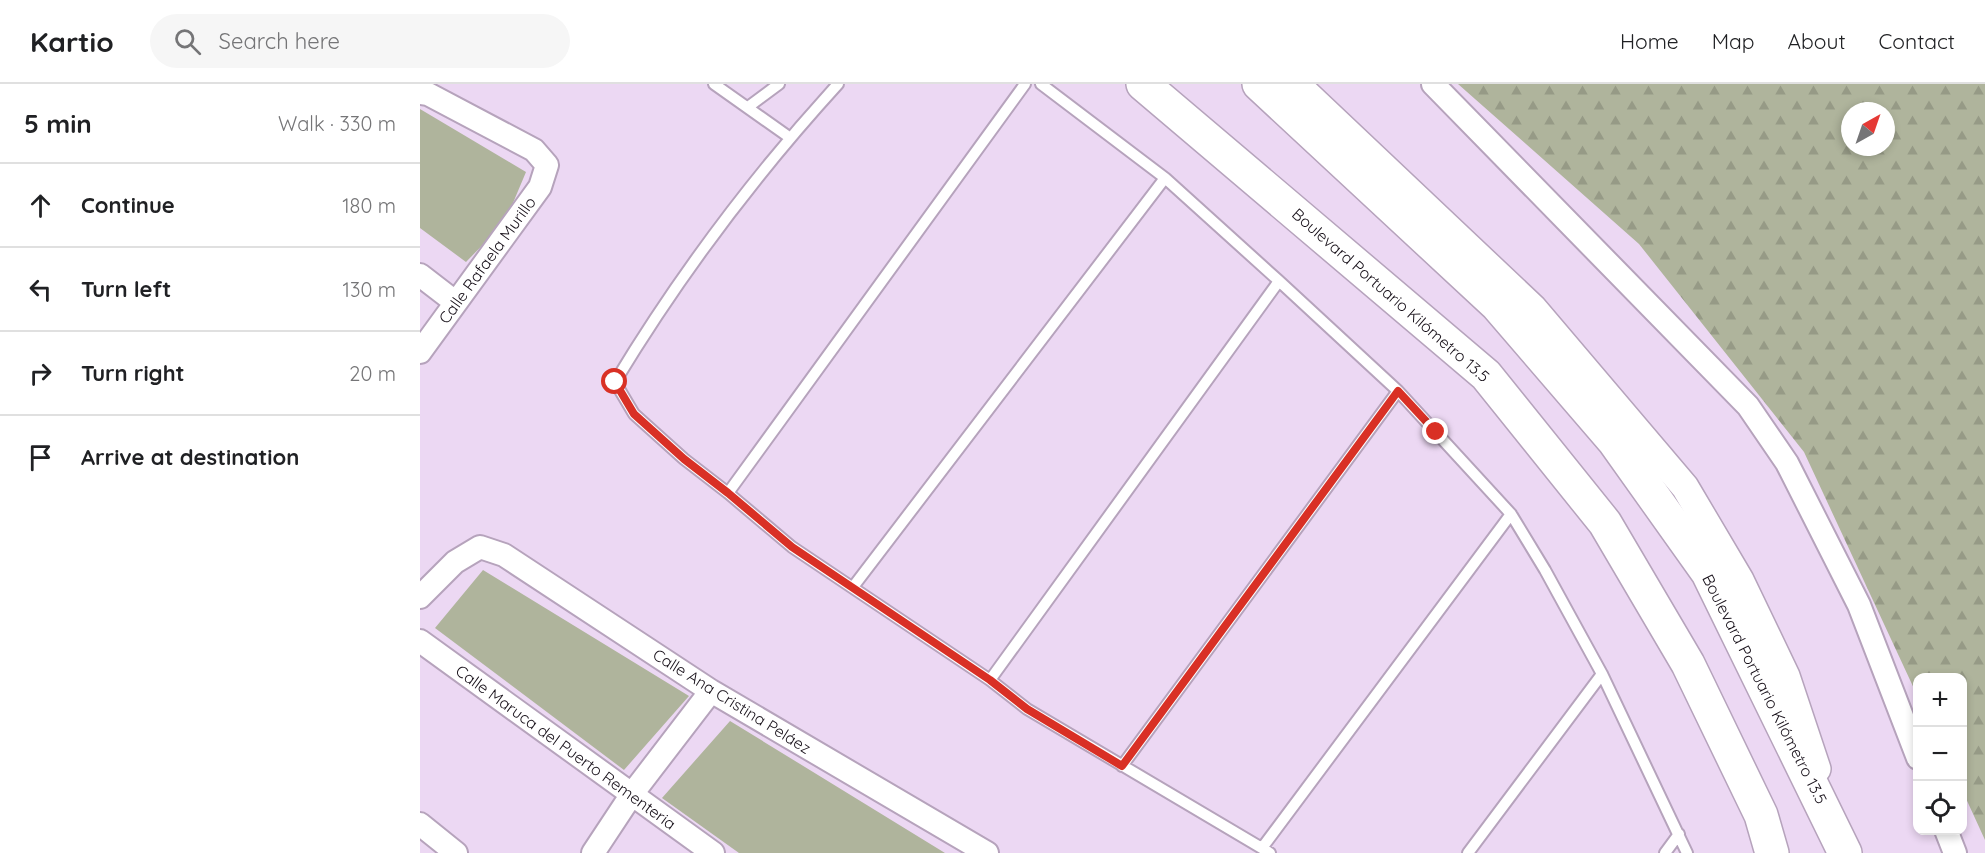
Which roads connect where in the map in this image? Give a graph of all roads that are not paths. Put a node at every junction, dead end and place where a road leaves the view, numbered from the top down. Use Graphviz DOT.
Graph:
graph roads {
  1 [pos="714,84"];
  2 [pos="779,84"];
  3 [pos="838,84"];
  4 [pos="1025,84"];
  5 [pos="1041,84"];
  6 [pos="1143,84"];
  7 [pos="1259,84"];
  8 [pos="1296,84"];
  9 [pos="1433,84"];
  10 [pos="420,93"];
  11 [pos="748,107"];
  12 [pos="789,137"];
  13 [pos="1165,178"];
  14 [pos="420,275"];
  15 [pos="1279,281"];
  16 [pos="455,303"];
  17 [pos="420,352"];
  18 [pos="1398,391"];
  19 [pos="728,493"];
  20 [pos="1511,514"];
  21 [pos="853,587"];
  22 [pos="420,597"];
  23 [pos="420,641"];
  24 [pos="1602,674"];
  25 [pos="990,680"];
  26 [pos="711,692"];
  27 [pos="1913,747"];
  28 [pos="1122,766"];
  29 [pos="632,794"];
  30 [pos="420,824"];
  31 [pos="1679,834"];
  32 [pos="1948,835"];
  33 [pos="1843,846"];
  34 [pos="1266,850"];
  35 [pos="590,852"];
  36 [pos="456,853"];
  37 [pos="713,853"];
  38 [pos="987,853"];
  39 [pos="1468,853"];
  40 [pos="1665,853"];
  41 [pos="1687,853"];
  42 [pos="1772,853"];
  43 [pos="1955,853"];
  1 -- 11 [label="lane"];
  2 -- 11 [label="lane"];
  3 -- 12 [label="lane"];
  4 -- 19 [label="lane"];
  5 -- 13 [label="lane"];
  6 -- 42 [label="highway, Boulevard Portuario Kilómetro 13.5"];
  7 -- 33 [label="highway, Boulevard Portuario Kilómetro 13.5"];
  8 -- 33 [label="street"];
  9 -- 27 [label="street"];
  10 -- 16 [label="street, Calle Rafaela Murillo"];
  11 -- 12 [label="lane"];
  12 -- 19 [label="lane"];
  13 -- 15 [label="lane"];
  13 -- 21 [label="lane"];
  14 -- 16 [label="street"];
  15 -- 18 [label="lane"];
  15 -- 25 [label="lane"];
  16 -- 17 [label="street, Calle Rafaela Murillo"];
  18 -- 20 [label="lane"];
  18 -- 28 [label="lane"];
  19 -- 21 [label="lane"];
  20 -- 24 [label="lane"];
  20 -- 34 [label="lane"];
  21 -- 25 [label="lane"];
  22 -- 26 [label="street, Calle Ana Cristina Peláez"];
  23 -- 29 [label="street, Calle Maruca del Puerto Rementeria"];
  24 -- 31 [label="lane"];
  24 -- 39 [label="lane"];
  25 -- 28 [label="lane"];
  26 -- 29 [label="street"];
  26 -- 38 [label="street, Calle Ana Cristina Peláez"];
  28 -- 34 [label="lane"];
  29 -- 35 [label="street"];
  29 -- 37 [label="street, Calle Maruca del Puerto Rementeria"];
  30 -- 36 [label="street"];
  31 -- 40 [label="lane"];
  31 -- 41 [label="lane"];
  32 -- 43 [label="street"];
}
